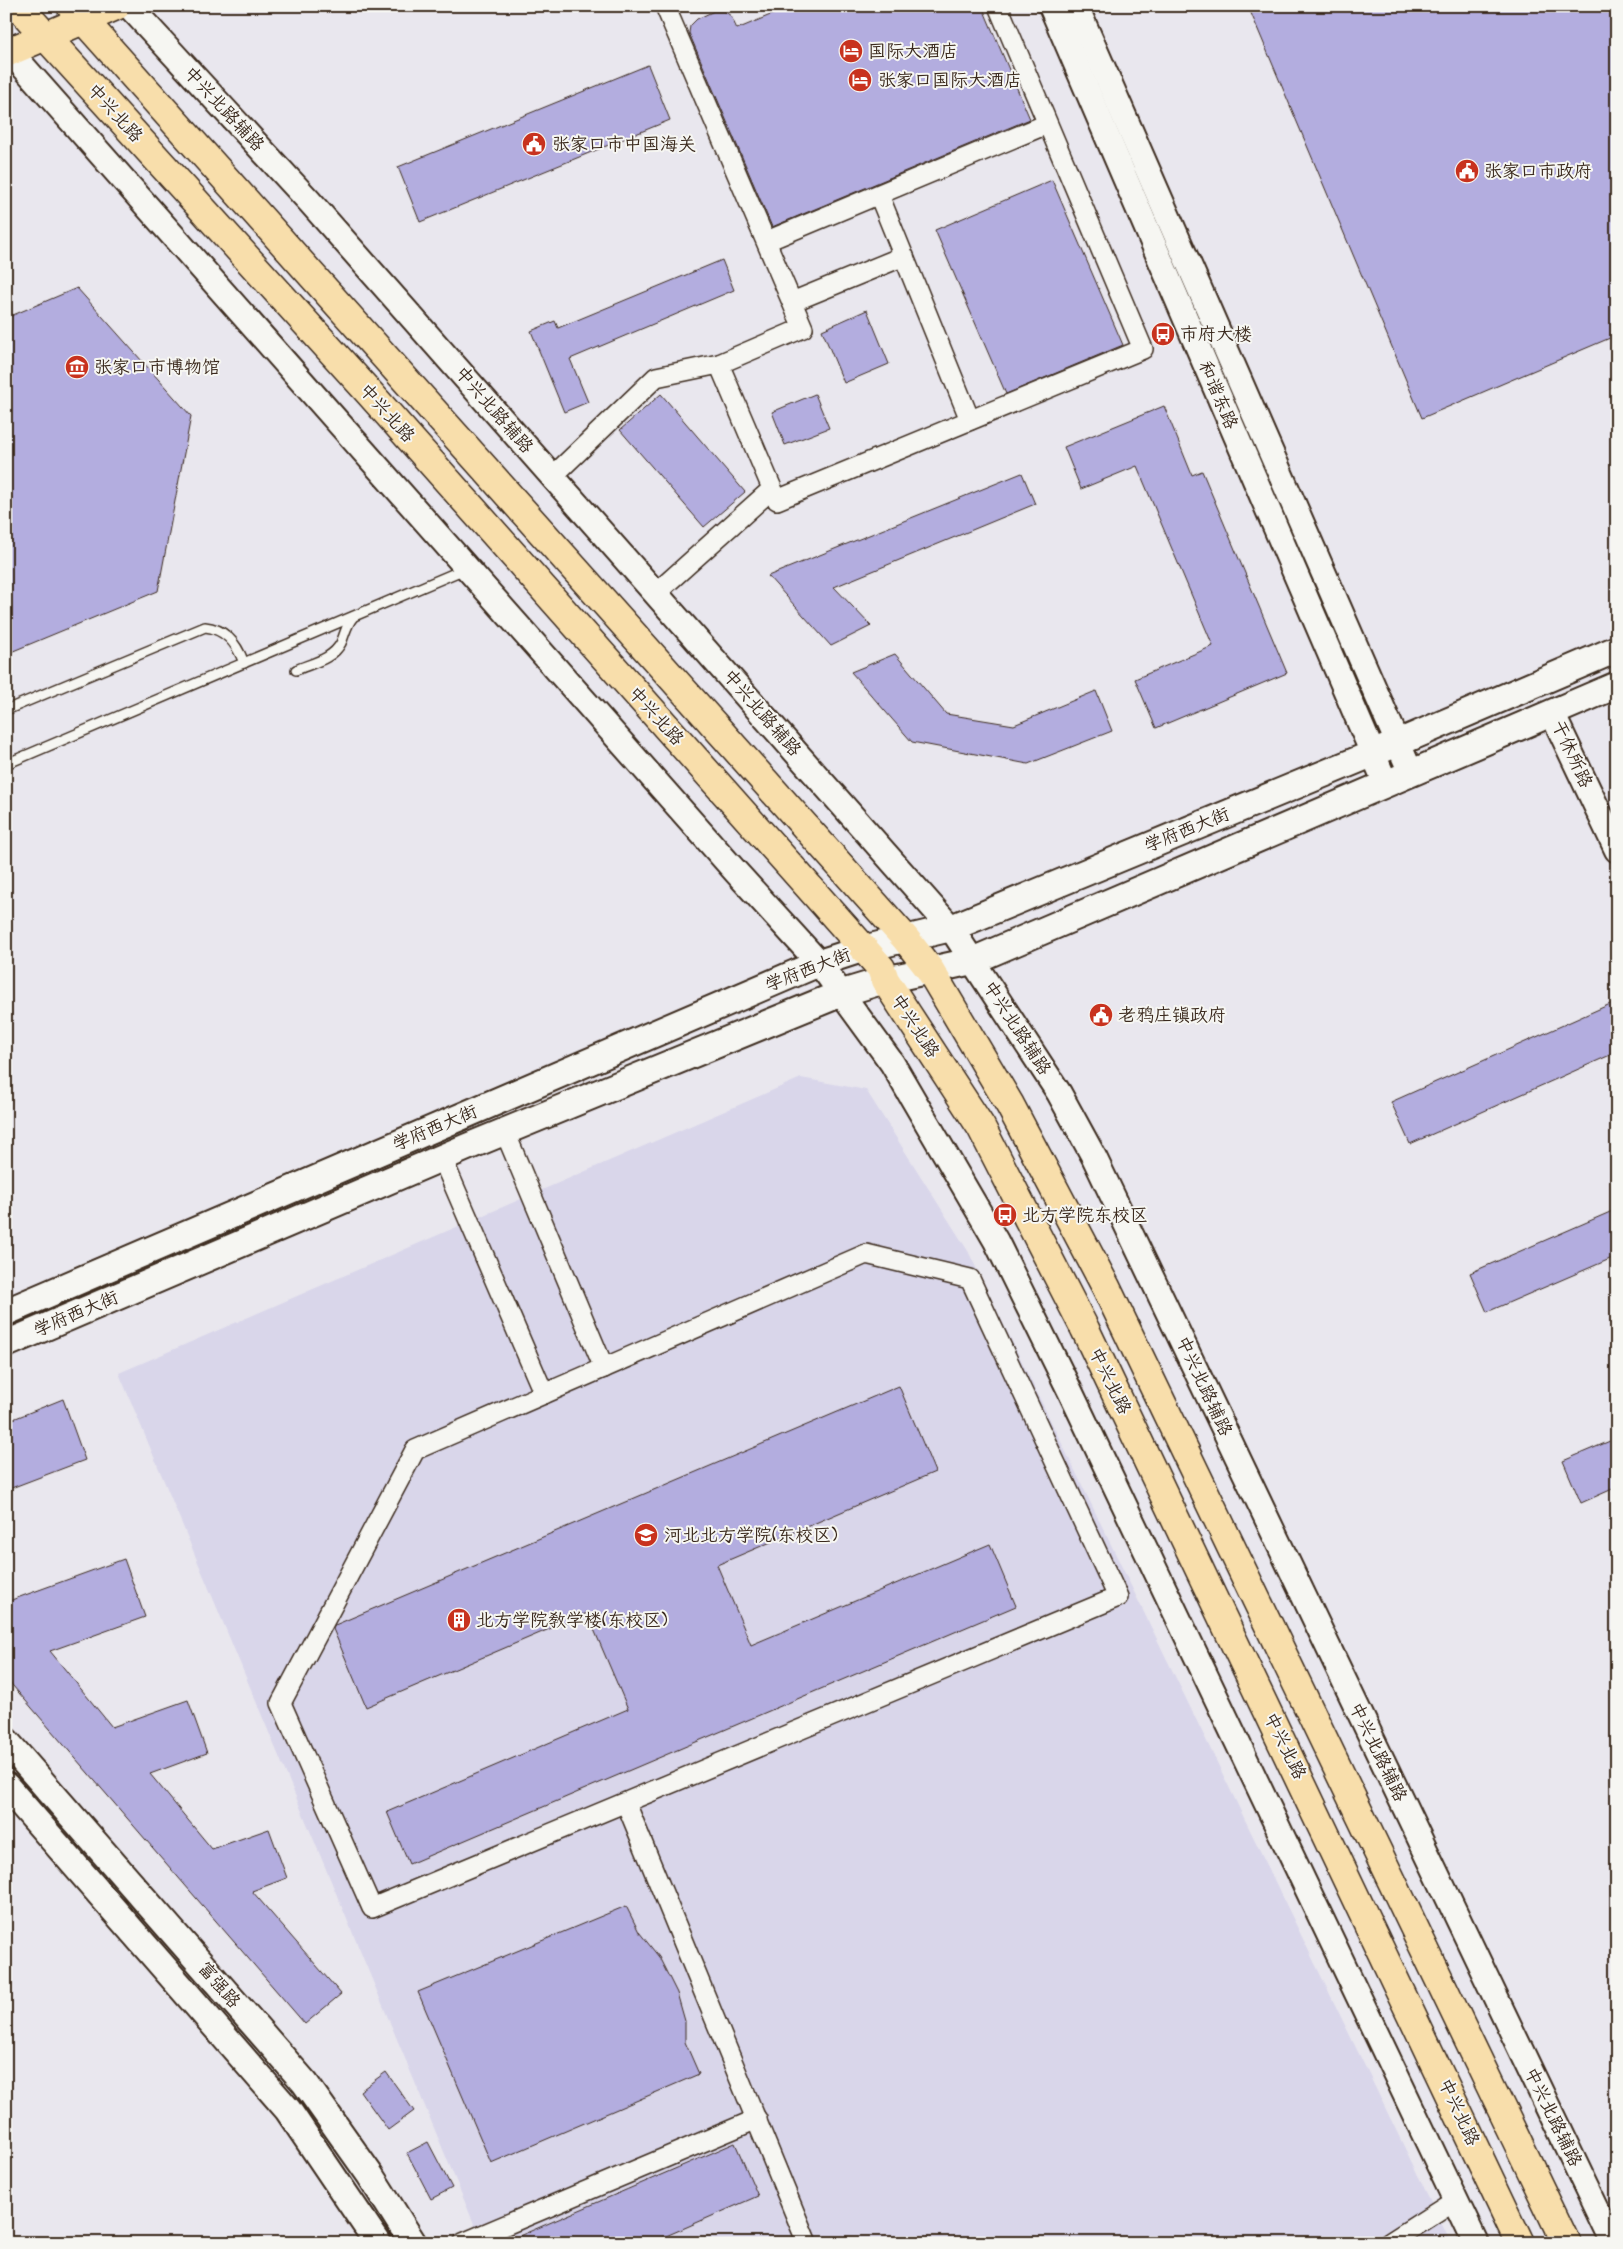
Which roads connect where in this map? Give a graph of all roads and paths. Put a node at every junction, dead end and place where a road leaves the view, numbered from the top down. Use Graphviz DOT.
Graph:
graph roads {
  1 [pos="18,6"];
  2 [pos="116,6"];
  3 [pos="129,6"];
  4 [pos="665,6"];
  5 [pos="998,6"];
  6 [pos="1076,6"];
  7 [pos="1052,7"];
  8 [pos="77,13"];
  9 [pos="46,36"];
  10 [pos="7,51"];
  11 [pos="1047,124"];
  12 [pos="879,195"];
  13 [pos="767,241"];
  14 [pos="904,256"];
  15 [pos="792,302"];
  16 [pos="719,364"];
  17 [pos="970,420"];
  18 [pos="553,476"];
  19 [pos="772,489"];
  20 [pos="467,568"];
  21 [pos="656,593"];
  22 [pos="354,617"];
  23 [pos="1617,649"];
  24 [pos="244,663"];
  25 [pos="296,670"];
  26 [pos="1617,685"];
  27 [pos="6,710"];
  28 [pos="1552,713"];
  29 [pos="1397,743"];
  30 [pos="1372,754"];
  31 [pos="6,764"];
  32 [pos="1410,773"];
  33 [pos="1386,784"];
  34 [pos="1617,850"];
  35 [pos="951,928"];
  36 [pos="905,938"];
  37 [pos="862,949"];
  38 [pos="972,961"];
  39 [pos="819,963"];
  40 [pos="930,970"];
  41 [pos="885,980"];
  42 [pos="842,994"];
  43 [pos="505,1132"];
  44 [pos="442,1158"];
  45 [pos="6,1312"];
  46 [pos="6,1344"];
  47 [pos="604,1368"];
  48 [pos="544,1394"];
  49 [pos="6,1741"];
  50 [pos="6,1786"];
  51 [pos="626,1803"];
  52 [pos="756,2119"];
  53 [pos="1456,2200"];
  54 [pos="378,2243"];
  55 [pos="414,2243"];
  56 [pos="463,2243"];
  57 [pos="807,2243"];
  58 [pos="1389,2243"];
  59 [pos="1476,2243"];
  60 [pos="1520,2243"];
  61 [pos="1566,2243"];
  62 [pos="1613,2243"];
  1 -- 9 [label="main road, 中兴北路"];
  2 -- 8 [label="main road"];
  3 -- 18 [label="street, 中兴北路辅路"];
  4 -- 13 [label="street"];
  5 -- 11 [label="street"];
  6 -- 29 [label="street, 和谐东路"];
  7 -- 30 [label="street, 和谐东路"];
  8 -- 9 [label="main road"];
  8 -- 36 [label="main road, 中兴北路"];
  9 -- 10 [label="main road"];
  9 -- 37 [label="main road, 中兴北路"];
  10 -- 20 [label="street"];
  11 -- 12 [label="street"];
  11 -- 17 [label="street"];
  12 -- 13 [label="street"];
  12 -- 14 [label="street"];
  13 -- 15 [label="street"];
  14 -- 15 [label="street"];
  14 -- 17 [label="street"];
  15 -- 16 [label="street"];
  16 -- 18 [label="street"];
  16 -- 19 [label="street"];
  17 -- 19 [label="street"];
  18 -- 21 [label="street, 中兴北路辅路"];
  19 -- 21 [label="street"];
  20 -- 22 [label="lane"];
  20 -- 39 [label="street"];
  21 -- 35 [label="street, 中兴北路辅路"];
  22 -- 24 [label="lane"];
  22 -- 25 [label="lane"];
  23 -- 29 [label="main road, 学府西大街"];
  24 -- 27 [label="lane"];
  24 -- 31 [label="lane"];
  26 -- 28 [label="main road, 学府西大街"];
  28 -- 32 [label="main road, 学府西大街"];
  28 -- 34 [label="street, 干休所路"];
  29 -- 30 [label="main road, 学府西大街"];
  29 -- 32 [label="street, 和谐东路"];
  30 -- 33 [label="street, 和谐东路"];
  30 -- 35 [label="main road, 学府西大街"];
  32 -- 33 [label="main road, 学府西大街"];
  33 -- 38 [label="main road, 学府西大街"];
  35 -- 36 [label="main road, 学府西大街"];
  35 -- 38 [label="street, 中兴北路辅路"];
  36 -- 37 [label="main road, 学府西大街"];
  36 -- 40 [label="main road, 中兴北路"];
  37 -- 39 [label="main road, 学府西大街"];
  37 -- 41 [label="main road, 中兴北路"];
  38 -- 40 [label="main road, 学府西大街"];
  38 -- 62 [label="street, 中兴北路辅路"];
  39 -- 42 [label="street"];
  39 -- 45 [label="main road, 学府西大街"];
  40 -- 41 [label="main road, 学府西大街"];
  40 -- 61 [label="main road, 中兴北路"];
  41 -- 42 [label="main road, 学府西大街"];
  41 -- 60 [label="main road, 中兴北路"];
  42 -- 43 [label="main road, 学府西大街"];
  42 -- 53 [label="street"];
  43 -- 44 [label="main road, 学府西大街"];
  43 -- 47 [label="street"];
  44 -- 46 [label="main road, 学府西大街"];
  44 -- 48 [label="street"];
  47 -- 48 [label="street"];
  47 -- 51 [label="street"];
  48 -- 51 [label="street"];
  49 -- 55 [label="main road, 富强路"];
  50 -- 54 [label="main road, 富强路"];
  51 -- 52 [label="street"];
  52 -- 56 [label="street"];
  52 -- 57 [label="street"];
  53 -- 58 [label="street"];
  53 -- 59 [label="street"];
}
